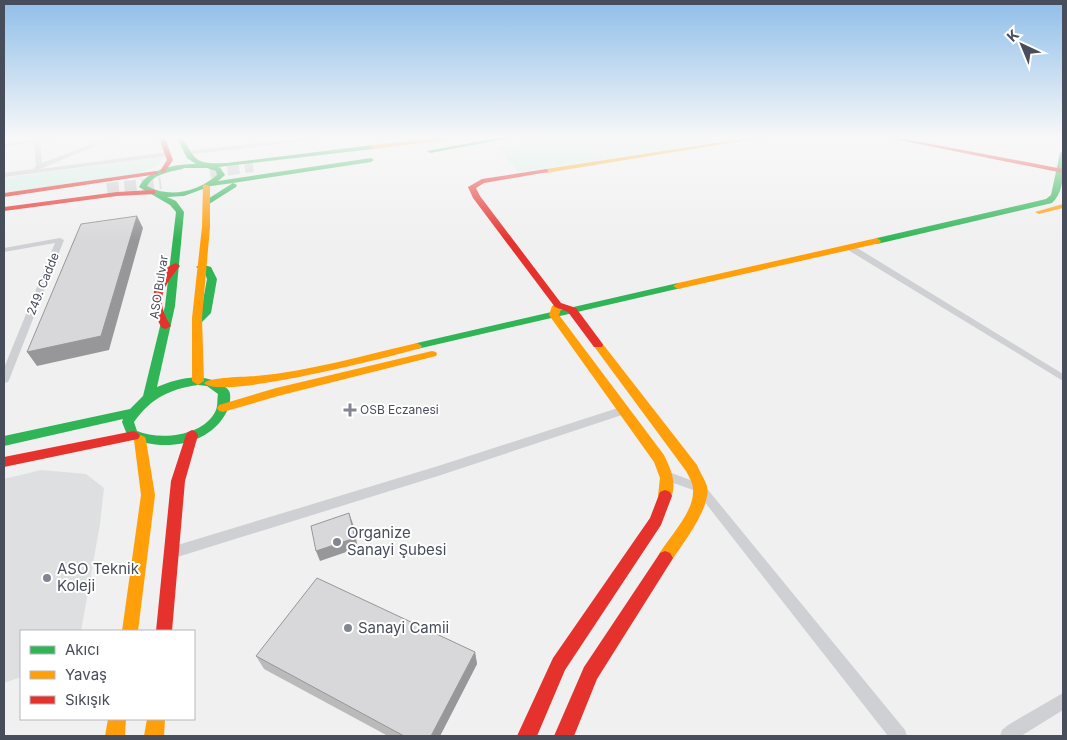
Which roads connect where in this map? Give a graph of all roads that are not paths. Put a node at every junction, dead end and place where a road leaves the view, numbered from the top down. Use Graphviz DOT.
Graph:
graph roads {
  1 [pos="166,173"];
  2 [pos="206,173"];
  3 [pos="236,173"];
  4 [pos="236,173"];
  5 [pos="251,173"];
  6 [pos="536,173"];
  7 [pos="1061,173"];
  8 [pos="208,175"];
  9 [pos="164,177"];
  10 [pos="191,179"];
  11 [pos="113,187"];
  12 [pos="153,193"];
  13 [pos="4,197"];
  14 [pos="1052,200"];
  15 [pos="4,204"];
  16 [pos="206,204"];
  17 [pos="1063,205"];
  18 [pos="4,209"];
  19 [pos="851,248"];
  20 [pos="4,250"];
  21 [pos="863,255"];
  22 [pos="557,314"];
  23 [pos="575,314"];
  24 [pos="1063,378"];
  25 [pos="4,380"];
  26 [pos="198,381"];
  27 [pos="210,383"];
  28 [pos="149,397"];
  29 [pos="223,408"];
  30 [pos="624,410"];
  31 [pos="133,413"];
  32 [pos="192,435"];
  33 [pos="137,438"];
  34 [pos="4,441"];
  35 [pos="4,462"];
  36 [pos="666,476"];
  37 [pos="700,488"];
  38 [pos="171,553"];
  39 [pos="130,630"];
  40 [pos="164,630"];
  41 [pos="1063,701"];
  42 [pos="118,720"];
  43 [pos="156,720"];
  44 [pos="115,736"];
  45 [pos="154,736"];
  46 [pos="527,736"];
  47 [pos="564,736"];
  48 [pos="899,736"];
  49 [pos="1008,736"];
  1 -- 9 [label="main road"];
  2 -- 8 [label="main road"];
  3 -- 8 [label="main road"];
  4 -- 8 [label="main road"];
  5 -- 16 [label="main road"];
  6 -- 22 [label="main road"];
  7 -- 14 [label="main road"];
  8 -- 9 [label="main road"];
  8 -- 10 [label="main road"];
  8 -- 12 [label="main road"];
  8 -- 16 [label="main road"];
  9 -- 11 [label="main road"];
  9 -- 12 [label="main road"];
  11 -- 12 [label="main road"];
  11 -- 13 [label="main road"];
  11 -- 15 [label="main road"];
  11 -- 18 [label="main road"];
  12 -- 28 [label="main road, ASO Bulvar"];
  14 -- 17 [label="main road"];
  14 -- 19 [label="main road"];
  16 -- 26 [label="main road"];
  17 -- 21 [label="main road"];
  19 -- 21 [label="street"];
  19 -- 23 [label="main road"];
  20 -- 25 [label="street, 249. Cadde"];
  21 -- 23 [label="main road"];
  21 -- 24 [label="street"];
  22 -- 23 [label="main road"];
  22 -- 23 [label="main road"];
  22 -- 27 [label="main road"];
  22 -- 29 [label="main road"];
  22 -- 30 [label="main road"];
  23 -- 37 [label="main road"];
  26 -- 27 [label="main road"];
  26 -- 28 [label="main road"];
  27 -- 29 [label="main road"];
  28 -- 31 [label="main road"];
  29 -- 32 [label="main road"];
  30 -- 36 [label="main road"];
  30 -- 38 [label="street"];
  31 -- 33 [label="main road"];
  31 -- 34 [label="main road"];
  32 -- 33 [label="main road"];
  32 -- 38 [label="main road"];
  33 -- 35 [label="main road"];
  33 -- 39 [label="main road"];
  36 -- 37 [label="street"];
  36 -- 46 [label="main road"];
  37 -- 47 [label="main road"];
  37 -- 48 [label="street"];
  38 -- 40 [label="main road"];
  41 -- 49 [label="street"];
  42 -- 44 [label="main road"];
  43 -- 45 [label="main road"];
}
